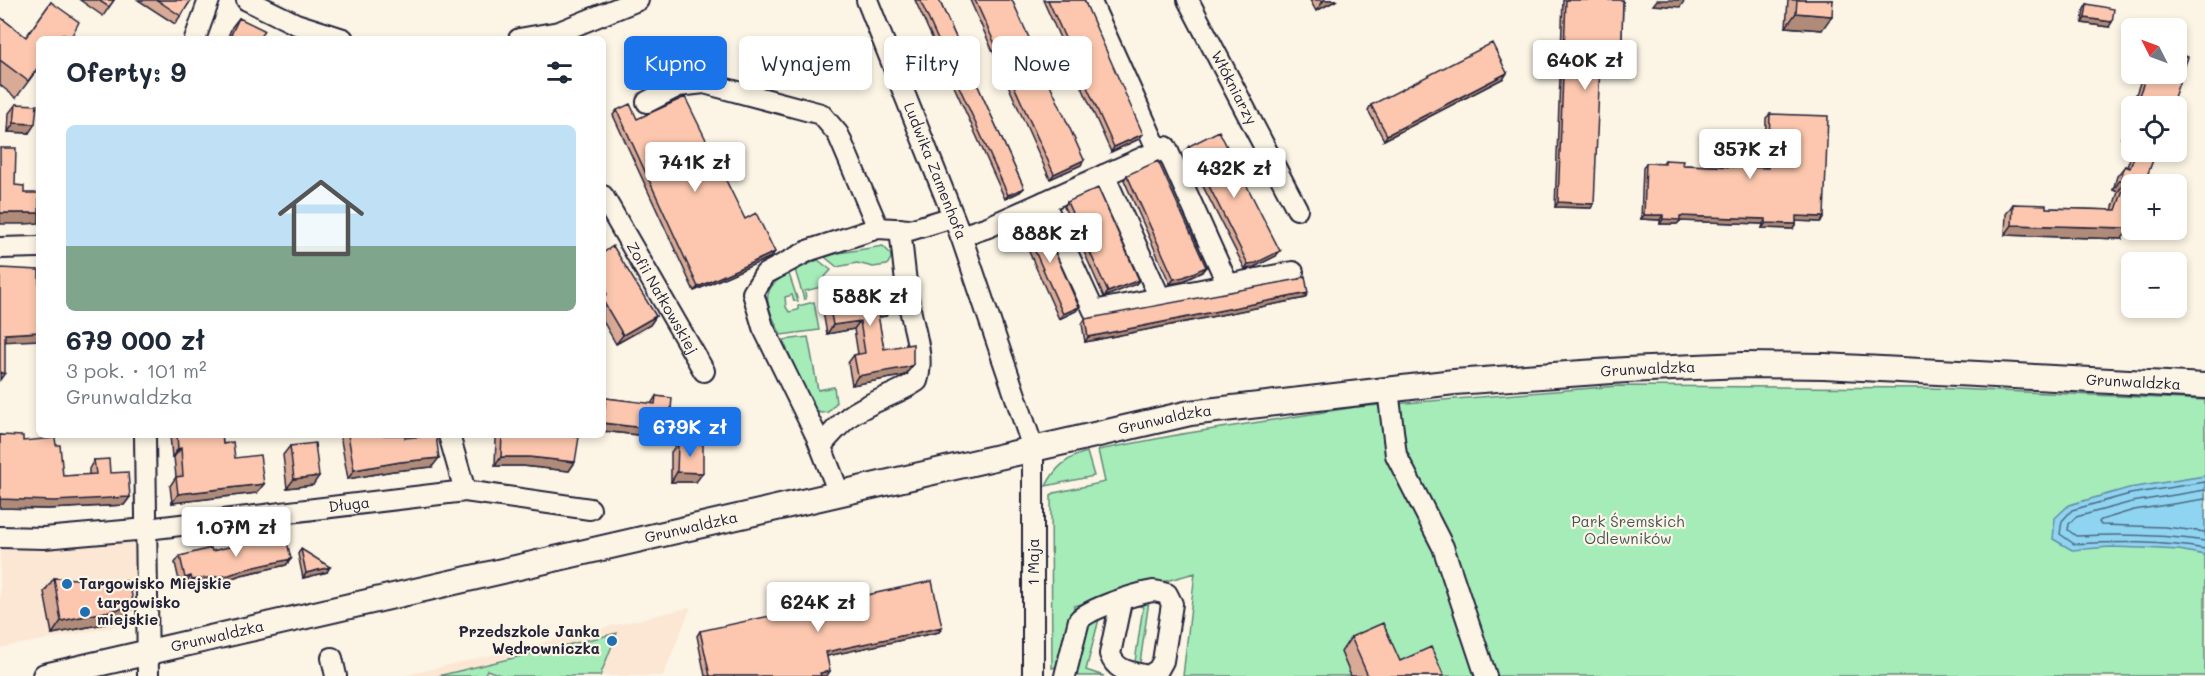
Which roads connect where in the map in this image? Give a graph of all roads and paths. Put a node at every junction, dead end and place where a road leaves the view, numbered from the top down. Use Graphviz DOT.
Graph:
graph roads {
  1 [pos="209,0"];
  2 [pos="247,0"];
  3 [pos="638,0"];
  4 [pos="867,0"];
  5 [pos="1090,0"];
  6 [pos="1188,0"];
  7 [pos="196,36"];
  8 [pos="334,36"];
  9 [pos="538,36"];
  10 [pos="647,102"];
  11 [pos="1158,151"];
  12 [pos="1104,175"];
  13 [pos="606,201"];
  14 [pos="1044,202"];
  15 [pos="1297,209"];
  16 [pos="954,217"];
  17 [pos="878,228"];
  18 [pos="900,229"];
  19 [pos="961,236"];
  20 [pos="36,247"];
  21 [pos="0,248"];
  22 [pos="1293,272"];
  23 [pos="1228,285"];
  24 [pos="1160,298"];
  25 [pos="704,371"];
  26 [pos="2205,386"];
  27 [pos="1388,390"];
  28 [pos="145,438"];
  29 [pos="450,438"];
  30 [pos="821,446"];
  31 [pos="1034,448"];
  32 [pos="465,491"];
  33 [pos="839,494"];
  34 [pos="590,509"];
  35 [pos="147,529"];
  36 [pos="0,537"];
  37 [pos="1121,601"];
  38 [pos="149,652"];
  39 [pos="45,676"];
  40 [pos="148,676"];
  41 [pos="1033,676"];
  42 [pos="1065,676"];
  43 [pos="1486,676"];
  1 -- 7 [label="street"];
  2 -- 8 [label="street"];
  3 -- 9 [label="street"];
  4 -- 16 [label="street, Ludwika Zamenhofa"];
  5 -- 11 [label="street"];
  6 -- 15 [label="street, Włókniarzy"];
  10 -- 17 [label="street"];
  11 -- 12 [label="street"];
  11 -- 23 [label="street"];
  12 -- 14 [label="street"];
  12 -- 24 [label="street"];
  13 -- 25 [label="street, Zofii Nałkowskiej"];
  14 -- 19 [label="street"];
  14 -- 24 [label="street"];
  16 -- 18 [label="street"];
  16 -- 19 [label="street, Ludwika Zamenhofa"];
  17 -- 18 [label="street"];
  17 -- 30 [label="street"];
  18 -- 30 [label="street"];
  19 -- 31 [label="street, Ludwika Zamenhofa"];
  20 -- 21 [label="street"];
  22 -- 23 [label="street"];
  23 -- 24 [label="street"];
  26 -- 27 [label="main road, Grunwaldzka"];
  27 -- 31 [label="main road, Grunwaldzka"];
  27 -- 43 [label="street"];
  28 -- 35 [label="street"];
  29 -- 32 [label="street"];
  30 -- 33 [label="street"];
  31 -- 33 [label="main road, Grunwaldzka"];
  31 -- 41 [label="street, 1 Maja"];
  32 -- 34 [label="street, Długa"];
  32 -- 35 [label="street, Długa"];
  33 -- 38 [label="main road, Grunwaldzka"];
  35 -- 36 [label="street, Długa"];
  35 -- 38 [label="street"];
  37 -- 42 [label="street"];
  38 -- 39 [label="main road, Grunwaldzka"];
  38 -- 40 [label="street"];
}
